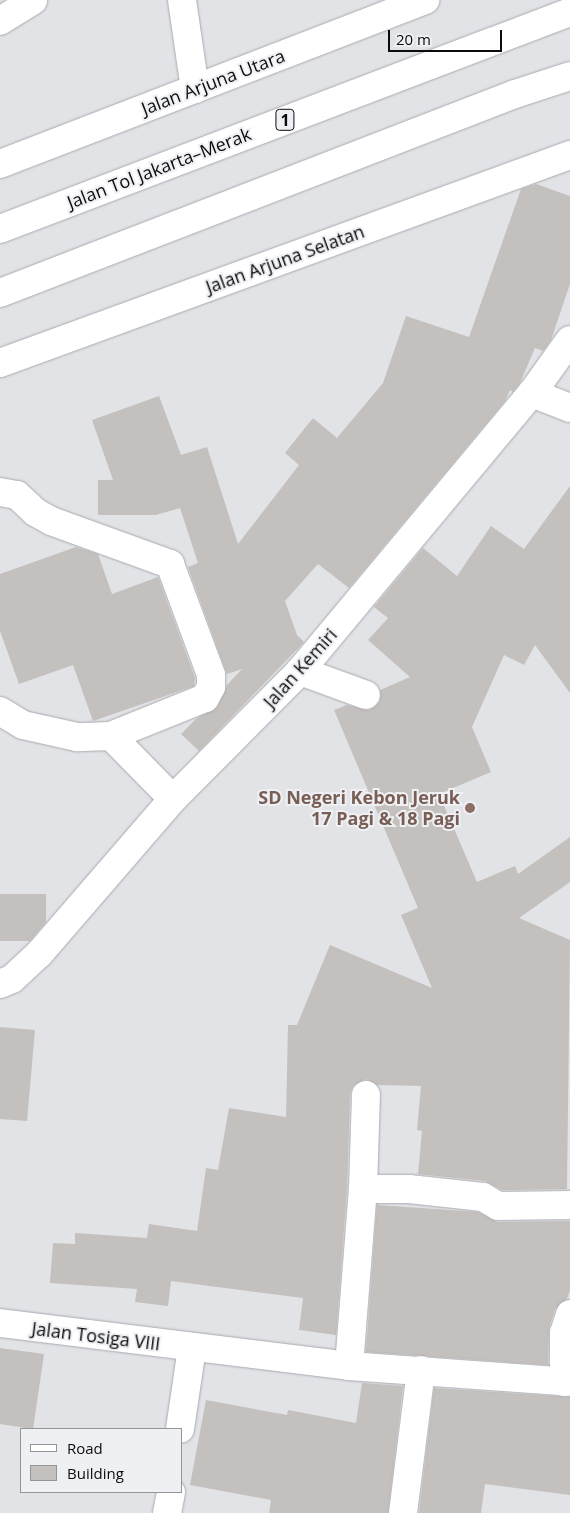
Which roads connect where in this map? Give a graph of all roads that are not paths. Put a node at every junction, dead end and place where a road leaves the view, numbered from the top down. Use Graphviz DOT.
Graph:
graph roads {
  1 [pos="33,0"];
  2 [pos="182,0"];
  3 [pos="425,0"];
  4 [pos="570,12"];
  5 [pos="0,20"];
  6 [pos="570,76"];
  7 [pos="195,89"];
  8 [pos="570,155"];
  9 [pos="0,164"];
  10 [pos="0,229"];
  11 [pos="0,293"];
  12 [pos="570,340"];
  13 [pos="0,362"];
  14 [pos="532,393"];
  15 [pos="570,408"];
  16 [pos="0,492"];
  17 [pos="300,671"];
  18 [pos="366,696"];
  19 [pos="0,711"];
  20 [pos="111,736"];
  21 [pos="173,799"];
  22 [pos="6,982"];
  23 [pos="366,1095"];
  24 [pos="363,1189"];
  25 [pos="570,1205"];
  26 [pos="570,1314"];
  27 [pos="0,1323"];
  28 [pos="192,1348"];
  29 [pos="349,1366"];
  30 [pos="421,1370"];
  31 [pos="567,1382"];
  32 [pos="180,1428"];
  33 [pos="171,1493"];
  34 [pos="167,1513"];
  35 [pos="403,1513"];
  1 -- 5 [label="main road"];
  2 -- 7 [label="main road"];
  3 -- 7 [label="main road, Jalan Arjuna Utara"];
  4 -- 10 [label="main road, Jalan Tol Jakarta–Merak / 1"];
  6 -- 11 [label="main road"];
  7 -- 9 [label="main road, Jalan Arjuna Utara"];
  8 -- 13 [label="main road, Jalan Arjuna Selatan"];
  12 -- 14 [label="main road, Jalan Kemiri"];
  14 -- 15 [label="main road"];
  14 -- 17 [label="main road, Jalan Kemiri"];
  16 -- 20 [label="main road"];
  17 -- 18 [label="main road"];
  17 -- 21 [label="main road, Jalan Kemiri"];
  19 -- 20 [label="main road"];
  20 -- 21 [label="main road"];
  21 -- 22 [label="main road, Jalan Kemiri"];
  23 -- 24 [label="main road"];
  24 -- 25 [label="main road"];
  24 -- 29 [label="main road"];
  26 -- 31 [label="main road"];
  27 -- 28 [label="main road, Jalan Tosiga VIII"];
  28 -- 29 [label="main road, Jalan Tosiga VIII"];
  28 -- 32 [label="main road"];
  29 -- 30 [label="main road, Jalan Tosiga VIII"];
  30 -- 31 [label="main road, Jalan Tosiga VIII"];
  30 -- 35 [label="main road"];
  33 -- 34 [label="main road"];
}
